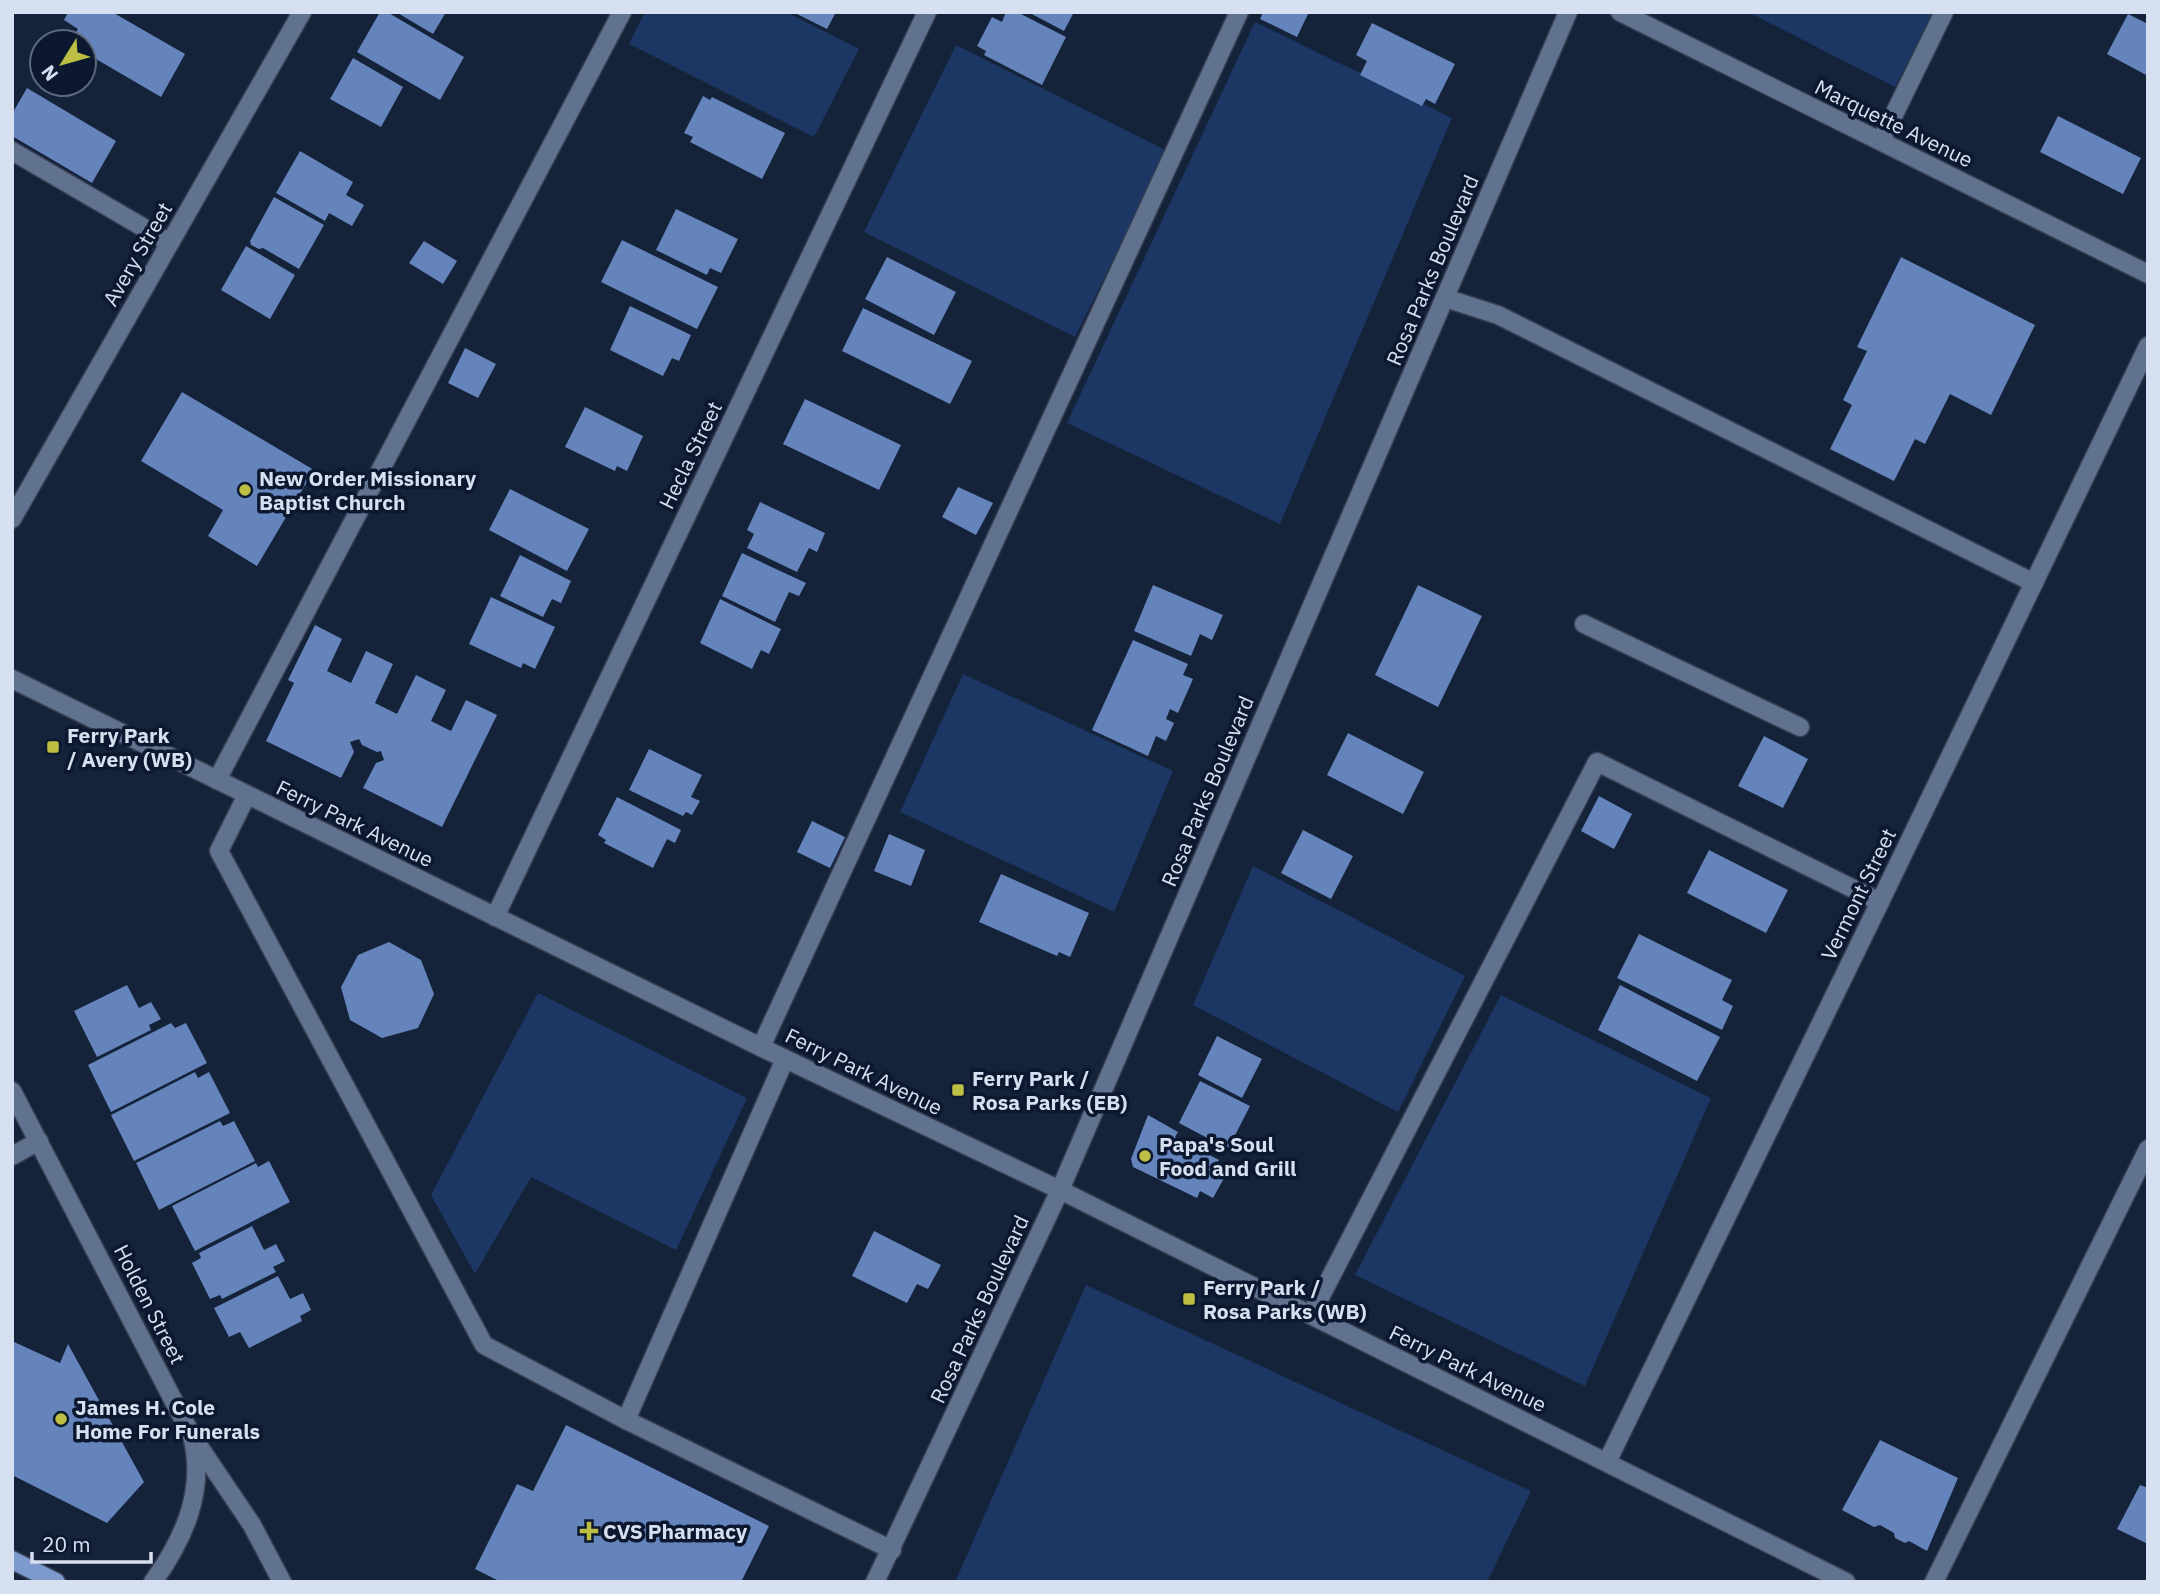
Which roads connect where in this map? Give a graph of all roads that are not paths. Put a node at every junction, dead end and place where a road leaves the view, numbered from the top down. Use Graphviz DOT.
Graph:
graph roads {
  1 [pos="302,12"];
  2 [pos="622,12"];
  3 [pos="927,12"];
  4 [pos="1239,12"];
  5 [pos="1568,12"];
  6 [pos="1620,12"];
  7 [pos="1944,12"];
  8 [pos="1881,141"];
  9 [pos="12,151"];
  10 [pos="170,243"];
  11 [pos="2148,274"];
  12 [pos="1445,298"];
  13 [pos="2148,346"];
  14 [pos="12,519"];
  15 [pos="2034,583"];
  16 [pos="1584,624"];
  17 [pos="12,679"];
  18 [pos="1800,727"];
  19 [pos="216,780"];
  20 [pos="247,795"];
  21 [pos="1880,902"];
  22 [pos="495,916"];
  23 [pos="761,1047"];
  24 [pos="785,1059"];
  25 [pos="12,1091"];
  26 [pos="38,1141"];
  27 [pos="2148,1149"];
  28 [pos="12,1156"];
  29 [pos="1060,1191"];
  30 [pos="1311,1315"];
  31 [pos="626,1420"];
  32 [pos="192,1436"];
  33 [pos="1607,1462"];
  34 [pos="892,1550"];
  35 [pos="12,1560"];
  36 [pos="56,1582"];
  37 [pos="153,1582"];
  38 [pos="282,1582"];
  39 [pos="875,1582"];
  40 [pos="1846,1582"];
  41 [pos="1934,1582"];
  1 -- 10 [label="street, Avery Street"];
  2 -- 19 [label="street"];
  3 -- 22 [label="street, Hecla Street"];
  4 -- 23 [label="street"];
  5 -- 12 [label="street, Rosa Parks Boulevard"];
  6 -- 8 [label="street, Marquette Avenue"];
  7 -- 8 [label="street"];
  8 -- 11 [label="street, Marquette Avenue"];
  9 -- 10 [label="street"];
  10 -- 14 [label="street, Avery Street"];
  12 -- 15 [label="street"];
  12 -- 29 [label="street, Rosa Parks Boulevard"];
  13 -- 15 [label="street, Vermont Street"];
  15 -- 21 [label="street, Vermont Street"];
  16 -- 18 [label="street"];
  17 -- 19 [label="street, Ferry Park Avenue"];
  19 -- 20 [label="street, Ferry Park Avenue"];
  20 -- 22 [label="street, Ferry Park Avenue"];
  20 -- 31 [label="street"];
  21 -- 30 [label="street"];
  21 -- 33 [label="street, Vermont Street"];
  22 -- 23 [label="street, Ferry Park Avenue"];
  23 -- 24 [label="street, Ferry Park Avenue"];
  24 -- 29 [label="street, Ferry Park Avenue"];
  24 -- 31 [label="street"];
  25 -- 26 [label="street, Holden Street"];
  26 -- 28 [label="street"];
  26 -- 32 [label="street, Holden Street"];
  27 -- 41 [label="street"];
  29 -- 30 [label="street, Ferry Park Avenue"];
  29 -- 34 [label="street, Rosa Parks Boulevard"];
  30 -- 33 [label="street, Ferry Park Avenue"];
  31 -- 34 [label="street"];
  32 -- 37 [label="street, Holden Street"];
  32 -- 38 [label="street"];
  33 -- 40 [label="street, Ferry Park Avenue"];
  34 -- 39 [label="street, Rosa Parks Boulevard"];
  35 -- 36 [label="main road"];
}
